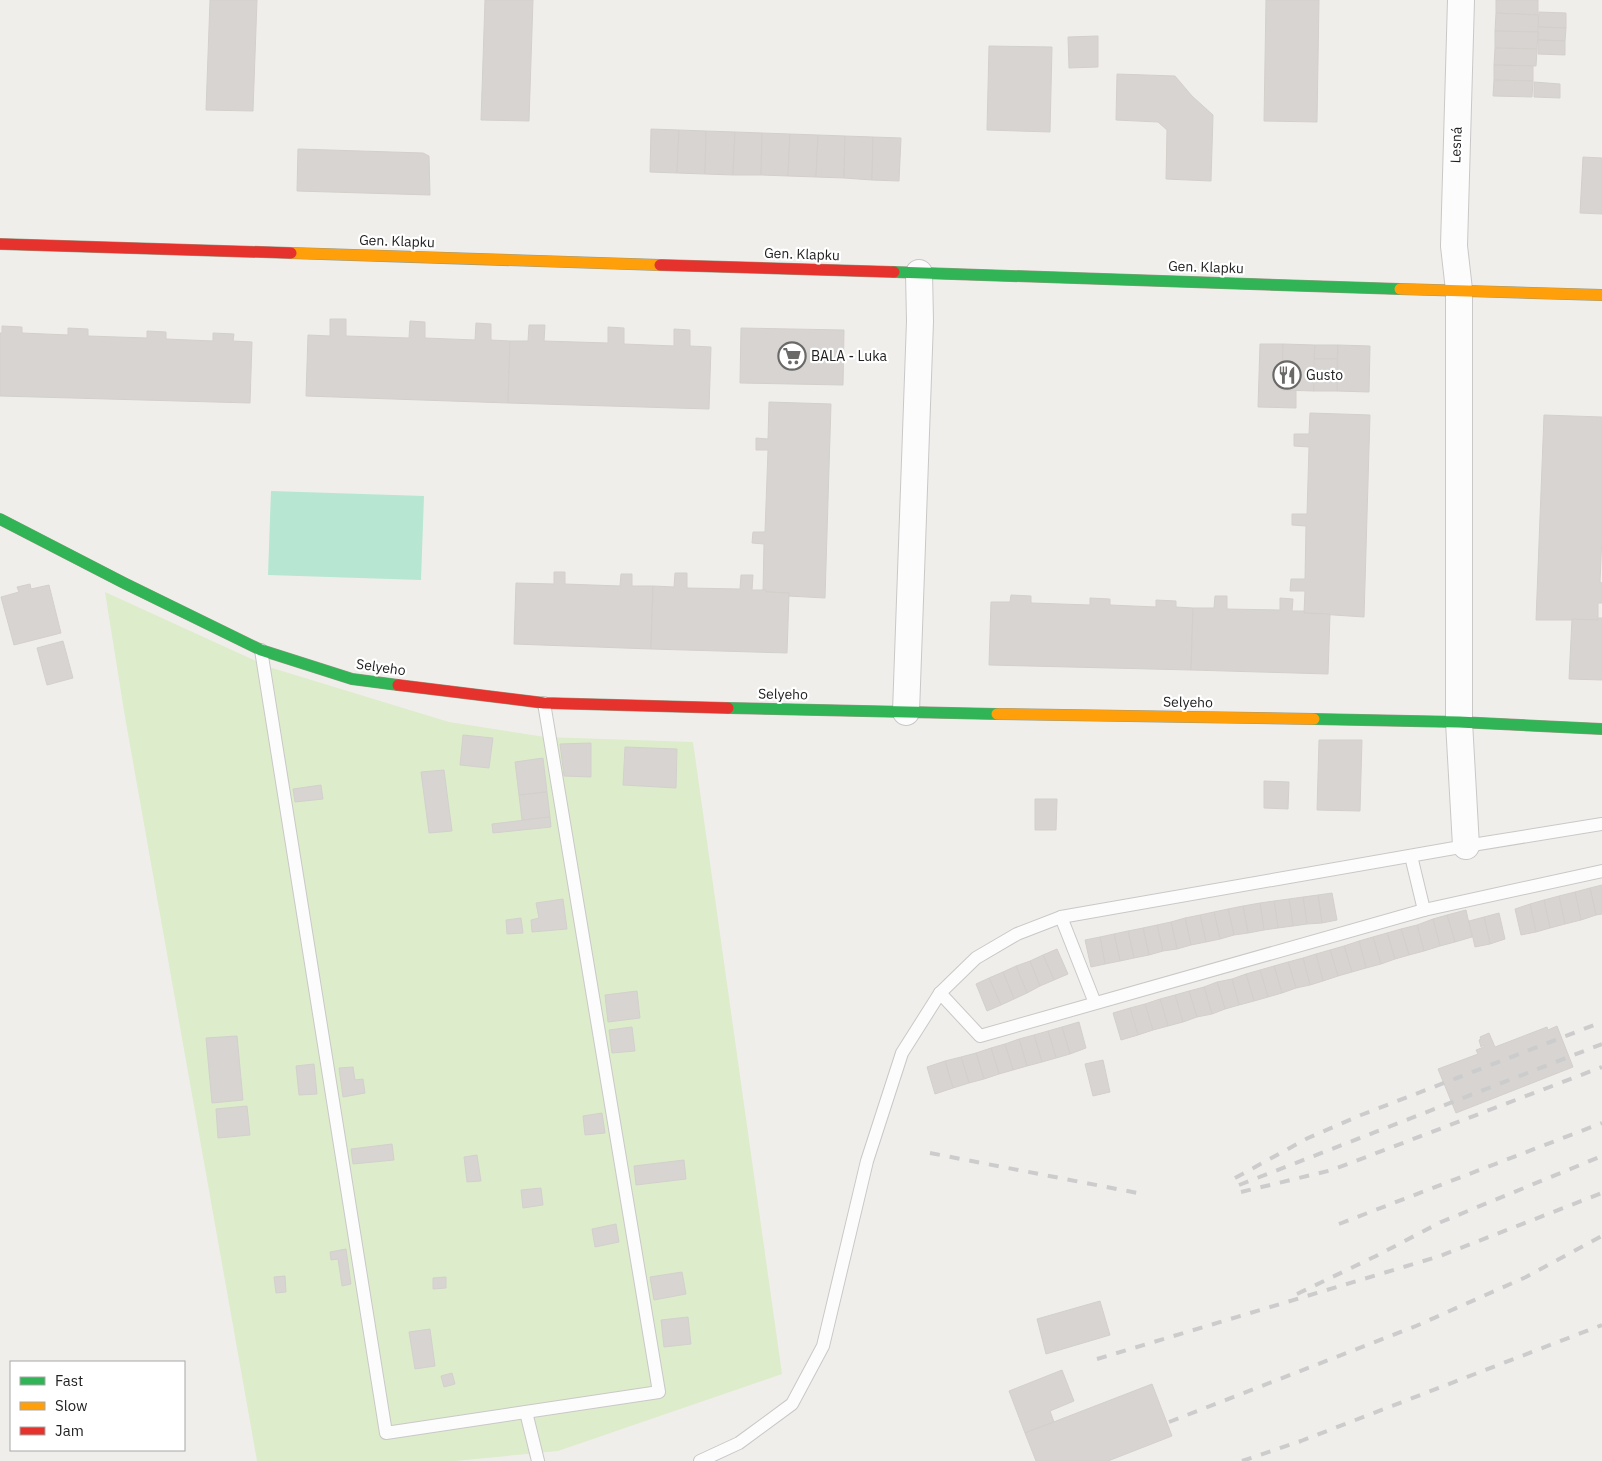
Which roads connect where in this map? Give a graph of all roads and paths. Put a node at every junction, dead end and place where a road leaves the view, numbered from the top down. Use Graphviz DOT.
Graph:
graph roads {
  1 [pos="1461,0"];
  2 [pos="0,244"];
  3 [pos="919,273"];
  4 [pos="1459,290"];
  5 [pos="1602,295"];
  6 [pos="0,519"];
  7 [pos="261,650"];
  8 [pos="544,703"];
  9 [pos="906,712"];
  10 [pos="1459,722"];
  11 [pos="1602,729"];
  12 [pos="1602,824"];
  13 [pos="1466,846"];
  14 [pos="1411,856"];
  15 [pos="1602,871"];
  16 [pos="1424,910"];
  17 [pos="1062,917"];
  18 [pos="940,993"];
  19 [pos="1095,1003"];
  20 [pos="526,1412"];
  21 [pos="538,1461"];
  22 [pos="700,1461"];
  1 -- 4 [label="street, Lesná"];
  2 -- 3 [label="street, Gen. Klapku"];
  3 -- 4 [label="street, Gen. Klapku"];
  3 -- 9 [label="street"];
  4 -- 5 [label="street, Gen. Klapku"];
  4 -- 10 [label="street, Lesná"];
  6 -- 7 [label="street, Selyeho"];
  7 -- 8 [label="street, Selyeho"];
  7 -- 20 [label="lane"];
  8 -- 9 [label="street, Selyeho"];
  8 -- 20 [label="lane"];
  9 -- 10 [label="street, Selyeho"];
  10 -- 11 [label="street, Selyeho"];
  10 -- 13 [label="street, Lesná"];
  12 -- 13 [label="lane"];
  13 -- 14 [label="lane"];
  14 -- 16 [label="lane"];
  14 -- 17 [label="lane"];
  15 -- 16 [label="lane"];
  16 -- 19 [label="lane"];
  17 -- 18 [label="lane"];
  17 -- 19 [label="lane"];
  18 -- 19 [label="lane"];
  18 -- 22 [label="lane"];
  20 -- 21 [label="lane"];
}
